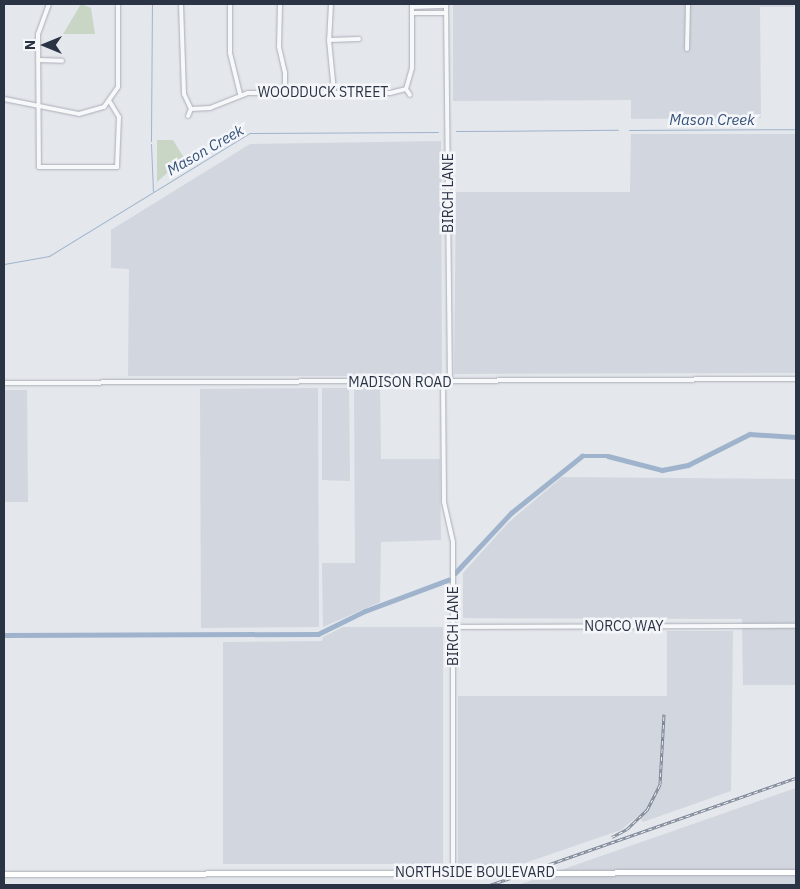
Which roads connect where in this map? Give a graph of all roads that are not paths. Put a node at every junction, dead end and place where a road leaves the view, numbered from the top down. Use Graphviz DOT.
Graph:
graph roads {
  1 [pos="50,4"];
  2 [pos="118,4"];
  3 [pos="181,4"];
  4 [pos="230,4"];
  5 [pos="280,4"];
  6 [pos="331,4"];
  7 [pos="688,4"];
  8 [pos="412,5"];
  9 [pos="446,5"];
  10 [pos="412,13"];
  11 [pos="446,13"];
  12 [pos="359,39"];
  13 [pos="329,40"];
  14 [pos="687,49"];
  15 [pos="38,60"];
  16 [pos="62,61"];
  17 [pos="406,89"];
  18 [pos="285,92"];
  19 [pos="334,92"];
  20 [pos="240,94"];
  21 [pos="410,95"];
  22 [pos="4,99"];
  23 [pos="110,102"];
  24 [pos="38,104"];
  25 [pos="191,109"];
  26 [pos="188,116"];
  27 [pos="796,379"];
  28 [pos="443,382"];
  29 [pos="450,382"];
  30 [pos="4,383"];
  31 [pos="796,626"];
  32 [pos="453,627"];
  33 [pos="796,872"];
  34 [pos="453,873"];
  35 [pos="4,874"];
  1 -- 15 [label="street"];
  2 -- 23 [label="street"];
  3 -- 25 [label="street"];
  4 -- 20 [label="street"];
  5 -- 18 [label="street"];
  6 -- 13 [label="street"];
  7 -- 14 [label="street"];
  8 -- 9 [label="street"];
  8 -- 10 [label="street"];
  9 -- 11 [label="street, BIRCH LANE"];
  10 -- 11 [label="street"];
  10 -- 17 [label="street"];
  11 -- 29 [label="street, BIRCH LANE"];
  12 -- 13 [label="street"];
  13 -- 19 [label="street"];
  15 -- 16 [label="street"];
  15 -- 24 [label="street"];
  17 -- 19 [label="street, WOODDUCK STREET"];
  17 -- 21 [label="street"];
  18 -- 19 [label="street, WOODDUCK STREET"];
  18 -- 20 [label="street, WOODDUCK STREET"];
  20 -- 25 [label="street, WOODDUCK STREET"];
  22 -- 24 [label="street"];
  23 -- 24 [label="street"];
  23 -- 24 [label="street"];
  25 -- 26 [label="street"];
  27 -- 29 [label="street, MADISON ROAD"];
  28 -- 29 [label="street, MADISON ROAD"];
  28 -- 30 [label="street, MADISON ROAD"];
  28 -- 32 [label="street, BIRCH LANE"];
  31 -- 32 [label="street, NORCO WAY"];
  32 -- 34 [label="street, BIRCH LANE"];
  33 -- 34 [label="main road, NORTHSIDE BOULEVARD"];
  34 -- 35 [label="main road, NORTHSIDE BOULEVARD"];
}
